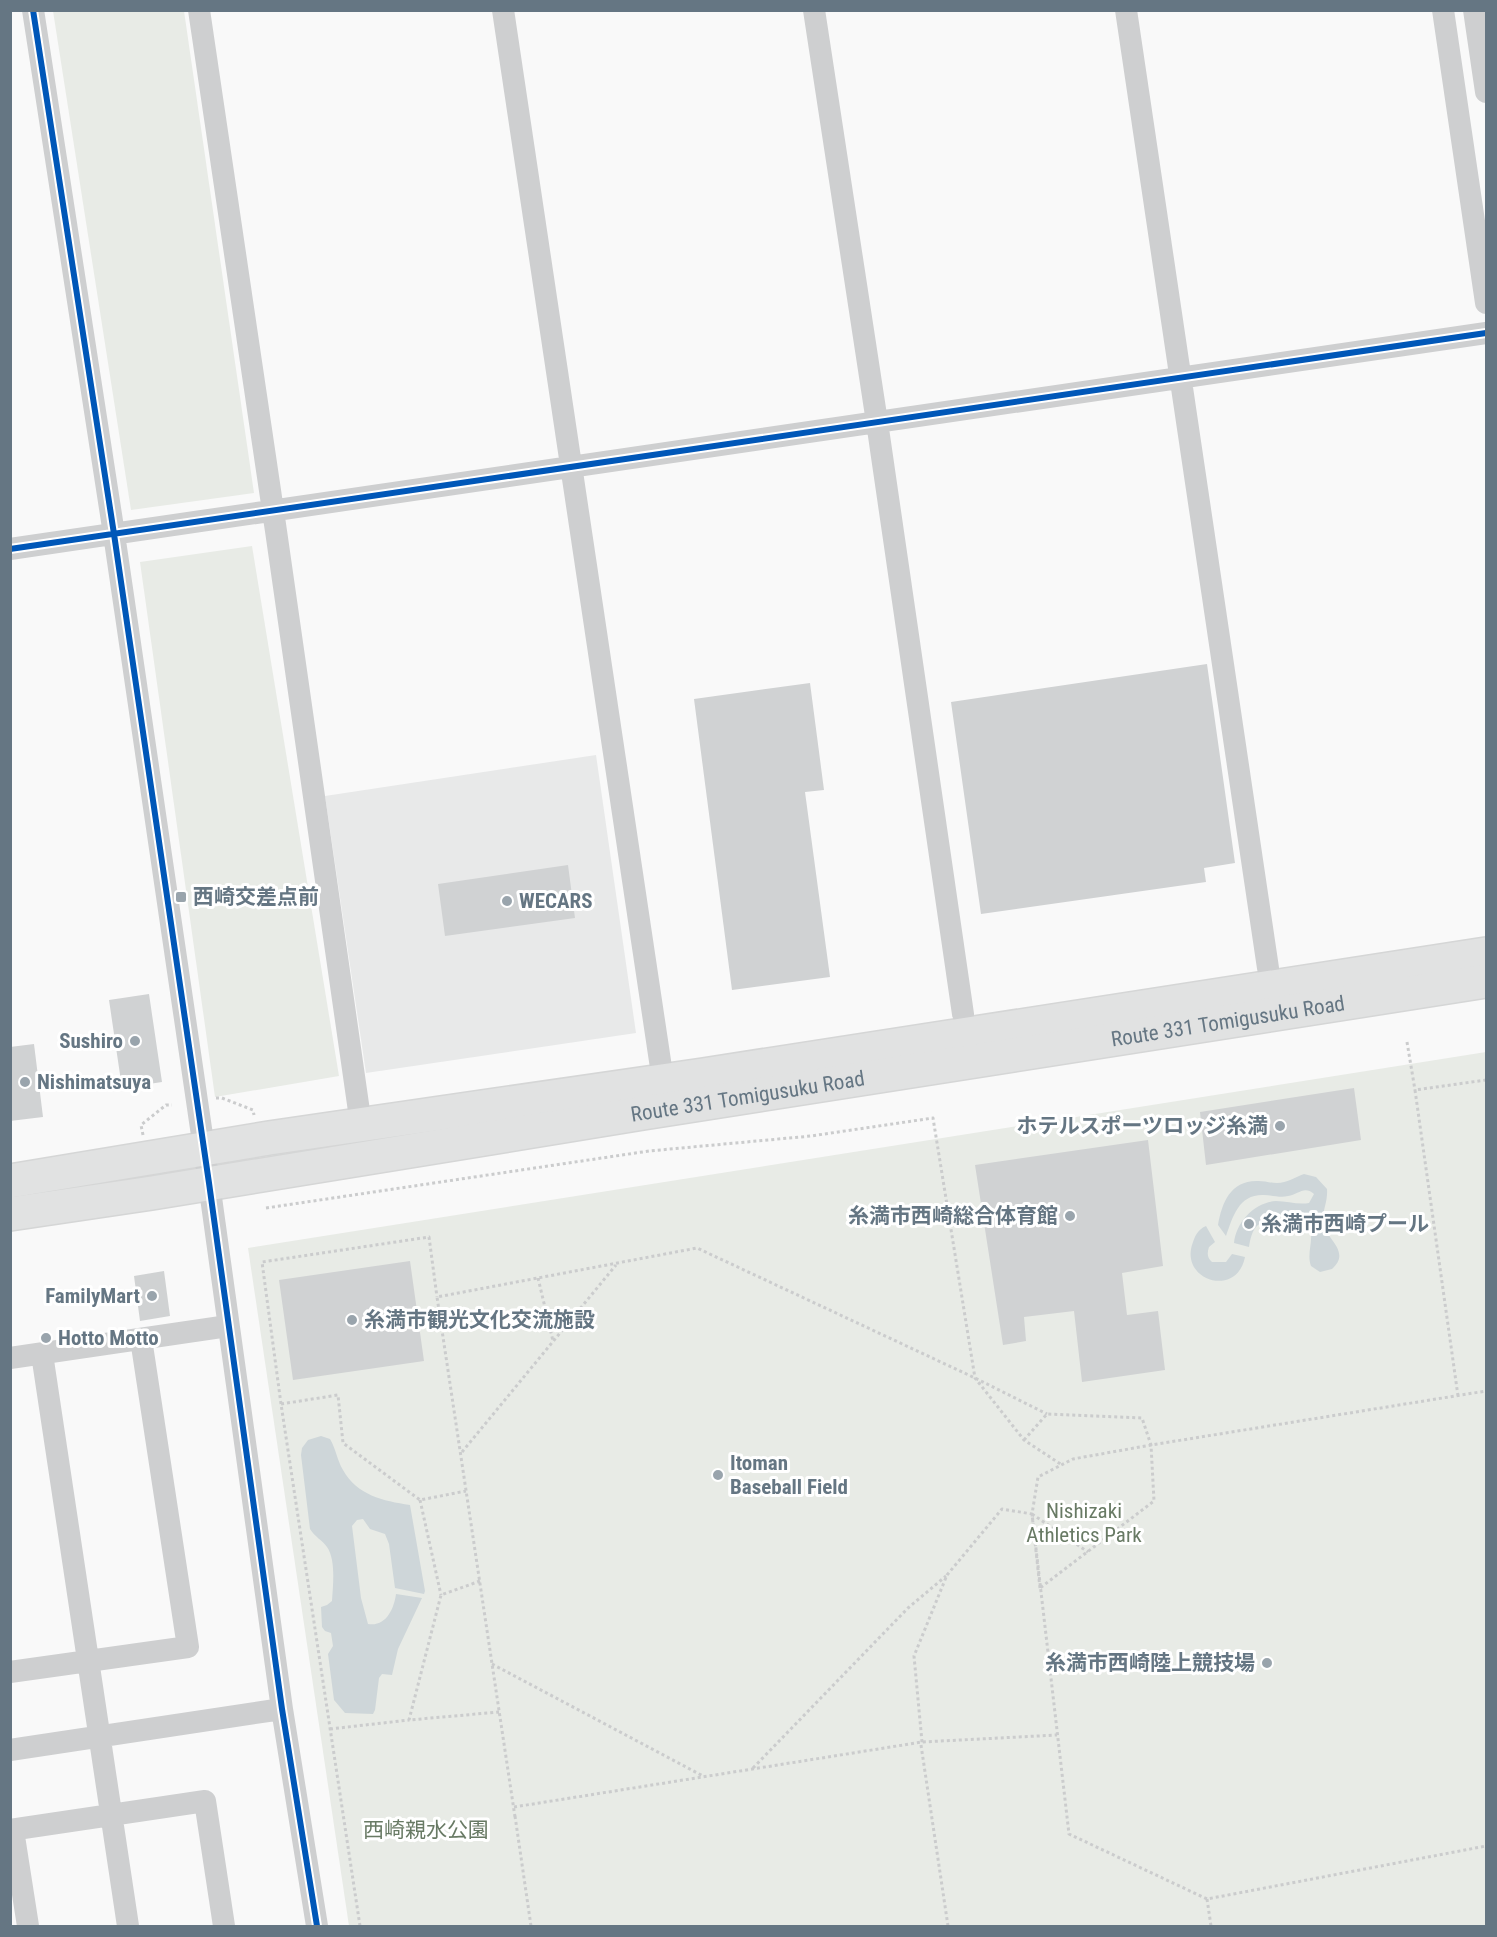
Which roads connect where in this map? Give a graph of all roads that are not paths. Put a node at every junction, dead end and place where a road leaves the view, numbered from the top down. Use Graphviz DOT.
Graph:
graph roads {
  1 [pos="33,10"];
  2 [pos="199,10"];
  3 [pos="503,10"];
  4 [pos="814,10"];
  5 [pos="1126,10"];
  6 [pos="1443,10"];
  7 [pos="1474,10"];
  8 [pos="1486,92"];
  9 [pos="1486,303"];
  10 [pos="1486,333"];
  11 [pos="1181,377"];
  12 [pos="877,422"];
  13 [pos="573,467"];
  14 [pos="273,511"];
  15 [pos="114,534"];
  16 [pos="10,549"];
  17 [pos="1486,931"];
  18 [pos="1486,954"];
  19 [pos="1268,968"];
  20 [pos="1486,981"];
  21 [pos="1363,986"];
  22 [pos="1486,1004"];
  23 [pos="963,1014"];
  24 [pos="804,1059"];
  25 [pos="663,1081"];
  26 [pos="787,1092"];
  27 [pos="361,1125"];
  28 [pos="204,1148"];
  29 [pos="10,1181"];
  30 [pos="209,1183"];
  31 [pos="46,1209"];
  32 [pos="10,1214"];
  33 [pos="10,1222"];
  34 [pos="228,1326"];
  35 [pos="141,1339"];
  36 [pos="42,1354"];
  37 [pos="10,1359"];
  38 [pos="88,1661"];
  39 [pos="10,1672"];
  40 [pos="282,1709"];
  41 [pos="100,1737"];
  42 [pos="10,1750"];
  43 [pos="111,1816"];
  44 [pos="12,1830"];
  45 [pos="28,1926"];
  46 [pos="128,1926"];
  47 [pos="224,1926"];
  48 [pos="317,1926"];
  1 -- 15 [label="street"];
  2 -- 14 [label="street"];
  3 -- 13 [label="street"];
  4 -- 12 [label="street"];
  5 -- 11 [label="street"];
  6 -- 9 [label="street"];
  7 -- 8 [label="street"];
  10 -- 11 [label="street"];
  11 -- 12 [label="street"];
  11 -- 19 [label="street"];
  12 -- 13 [label="street"];
  12 -- 23 [label="street"];
  13 -- 14 [label="street"];
  13 -- 25 [label="street"];
  14 -- 15 [label="street"];
  14 -- 27 [label="street"];
  15 -- 16 [label="street"];
  15 -- 28 [label="street"];
  17 -- 19 [label="highway"];
  18 -- 21 [label="highway, Route 331 Tomigusuku Road"];
  19 -- 23 [label="highway"];
  20 -- 21 [label="highway, Route 331 Tomigusuku Road"];
  21 -- 24 [label="highway, Route 331 Tomigusuku Road"];
  21 -- 26 [label="highway, Route 331 Tomigusuku Road"];
  22 -- 26 [label="highway"];
  23 -- 24 [label="highway"];
  24 -- 25 [label="highway, Route 331 Tomigusuku Road"];
  25 -- 27 [label="highway, Route 331 Tomigusuku Road"];
  26 -- 30 [label="highway, Route 331 Tomigusuku Road"];
  27 -- 28 [label="highway, Route 331 Tomigusuku Road"];
  28 -- 29 [label="highway, Route 331 Tomigusuku Road"];
  28 -- 30 [label="street"];
  30 -- 31 [label="highway, Route 331 Tomigusuku Road"];
  30 -- 34 [label="street"];
  31 -- 32 [label="highway, Route 331 Tomigusuku Road"];
  31 -- 33 [label="highway"];
  34 -- 35 [label="street"];
  34 -- 40 [label="street"];
  35 -- 36 [label="street"];
  35 -- 38 [label="street"];
  36 -- 37 [label="street"];
  36 -- 38 [label="street"];
  38 -- 39 [label="street"];
  38 -- 41 [label="street"];
  40 -- 41 [label="street"];
  40 -- 48 [label="street"];
  41 -- 42 [label="street"];
  41 -- 43 [label="street"];
  43 -- 44 [label="street"];
  43 -- 46 [label="street"];
  43 -- 47 [label="street"];
  44 -- 45 [label="street"];
}
